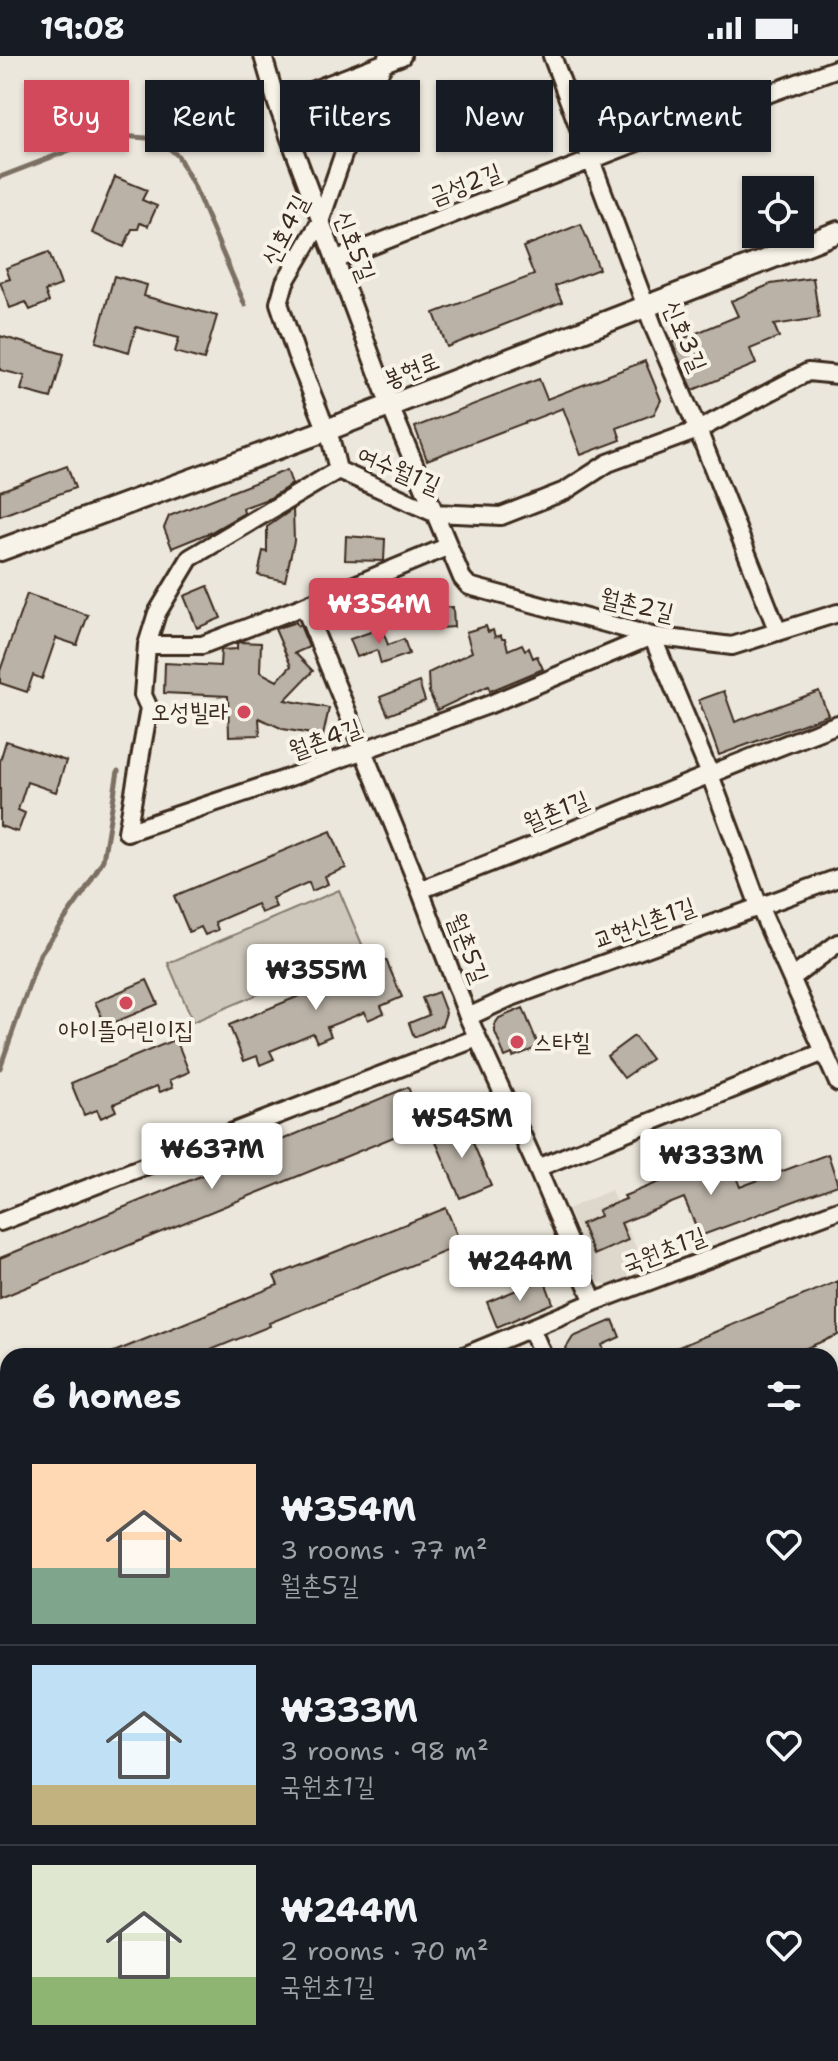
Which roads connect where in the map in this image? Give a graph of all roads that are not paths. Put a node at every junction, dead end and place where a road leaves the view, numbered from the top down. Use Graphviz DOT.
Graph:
graph roads {
  1 [pos="263,56"];
  2 [pos="552,56"];
  3 [pos="393,58"];
  4 [pos="838,68"];
  5 [pos="277,104"];
  6 [pos="591,161"];
  7 [pos="320,222"];
  8 [pos="838,232"];
  9 [pos="335,260"];
  10 [pos="646,306"];
  11 [pos="838,375"];
  12 [pos="390,406"];
  13 [pos="327,430"];
  14 [pos="698,430"];
  15 [pos="338,470"];
  16 [pos="434,513"];
  17 [pos="449,546"];
  18 [pos="0,550"];
  19 [pos="304,606"];
  20 [pos="838,613"];
  21 [pos="778,632"];
  22 [pos="652,636"];
  23 [pos="147,645"];
  24 [pos="149,708"];
  25 [pos="838,724"];
  26 [pos="363,751"];
  27 [pos="709,772"];
  28 [pos="838,878"];
  29 [pos="420,890"];
  30 [pos="759,906"];
  31 [pos="838,943"];
  32 [pos="792,978"];
  33 [pos="468,1017"];
  34 [pos="477,1038"];
  35 [pos="824,1052"];
  36 [pos="838,1083"];
  37 [pos="537,1168"];
  38 [pos="838,1210"];
  39 [pos="0,1222"];
  40 [pos="594,1302"];
  41 [pos="531,1328"];
  42 [pos="483,1348"];
  43 [pos="540,1348"];
  1 -- 5 [label="street, 신호5길"];
  2 -- 6 [label="street, 신호3길"];
  3 -- 5 [label="street"];
  3 -- 7 [label="street, 신호4길"];
  4 -- 6 [label="street, 금성2길"];
  5 -- 7 [label="street, 신호5길"];
  6 -- 9 [label="street, 금성2길"];
  6 -- 10 [label="street, 신호3길"];
  7 -- 9 [label="street, 신호5길"];
  7 -- 13 [label="street, 신호4길"];
  8 -- 10 [label="street, 봉현로"];
  9 -- 12 [label="street, 신호5길"];
  10 -- 12 [label="street, 봉현로"];
  10 -- 14 [label="street, 신호3길"];
  11 -- 14 [label="street, 여수월1길"];
  12 -- 13 [label="street, 봉현로"];
  12 -- 16 [label="street, 신호5길"];
  13 -- 15 [label="street, 신호4길"];
  13 -- 18 [label="street, 봉현로"];
  14 -- 16 [label="street, 여수월1길"];
  14 -- 21 [label="street, 신호3길"];
  15 -- 16 [label="street, 여수월1길"];
  15 -- 23 [label="street, 여수월1길"];
  16 -- 17 [label="street, 월촌2길"];
  17 -- 19 [label="street"];
  17 -- 22 [label="street, 월촌2길"];
  19 -- 23 [label="street"];
  19 -- 26 [label="street, 월촌5길"];
  20 -- 21 [label="street, 월촌2길"];
  21 -- 22 [label="street, 월촌2길"];
  22 -- 26 [label="street, 월촌4길"];
  22 -- 27 [label="street"];
  23 -- 24 [label="street, 여수월1길"];
  24 -- 26 [label="street, 월촌4길"];
  25 -- 27 [label="street, 월촌1길"];
  26 -- 29 [label="street, 월촌5길"];
  27 -- 29 [label="street, 월촌1길"];
  27 -- 30 [label="street"];
  28 -- 30 [label="street, 교현신촌1길"];
  29 -- 33 [label="street, 월촌5길"];
  30 -- 32 [label="street"];
  30 -- 33 [label="street, 교현신촌1길"];
  31 -- 32 [label="street"];
  32 -- 35 [label="street"];
  33 -- 34 [label="street, 월촌5길"];
  34 -- 37 [label="street, 월촌5길"];
  34 -- 39 [label="street"];
  35 -- 36 [label="street"];
  35 -- 37 [label="street"];
  37 -- 40 [label="street, 월촌5길"];
  38 -- 40 [label="street, 국원초1길"];
  40 -- 41 [label="street, 국원초1길"];
  41 -- 42 [label="street, 국원초1길"];
  41 -- 43 [label="street"];
}
